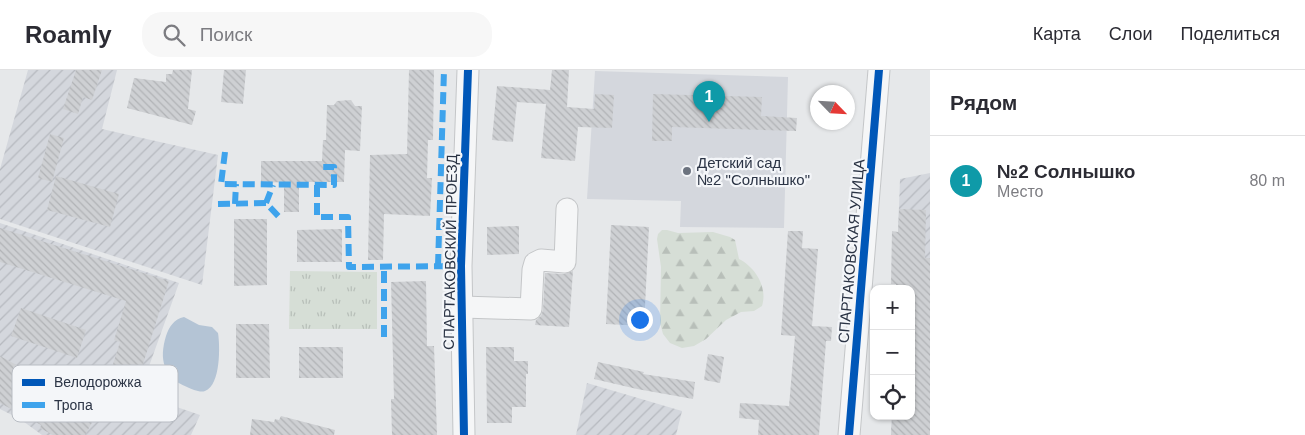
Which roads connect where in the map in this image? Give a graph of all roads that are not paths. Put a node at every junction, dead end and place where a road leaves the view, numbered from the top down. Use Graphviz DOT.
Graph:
graph roads {
  1 [pos="468,70"];
  2 [pos="879,70"];
  3 [pos="568,210"];
  4 [pos="462,307"];
  5 [pos="464,435"];
  6 [pos="849,435"];
  1 -- 4 [label="street, СПАРТАКОВСКИЙ ПРОЕЗД"];
  2 -- 6 [label="street, СПАРТАКОВСКАЯ УЛИЦА"];
  3 -- 4 [label="street"];
  4 -- 5 [label="street, СПАРТАКОВСКИЙ ПРОЕЗД"];
}
